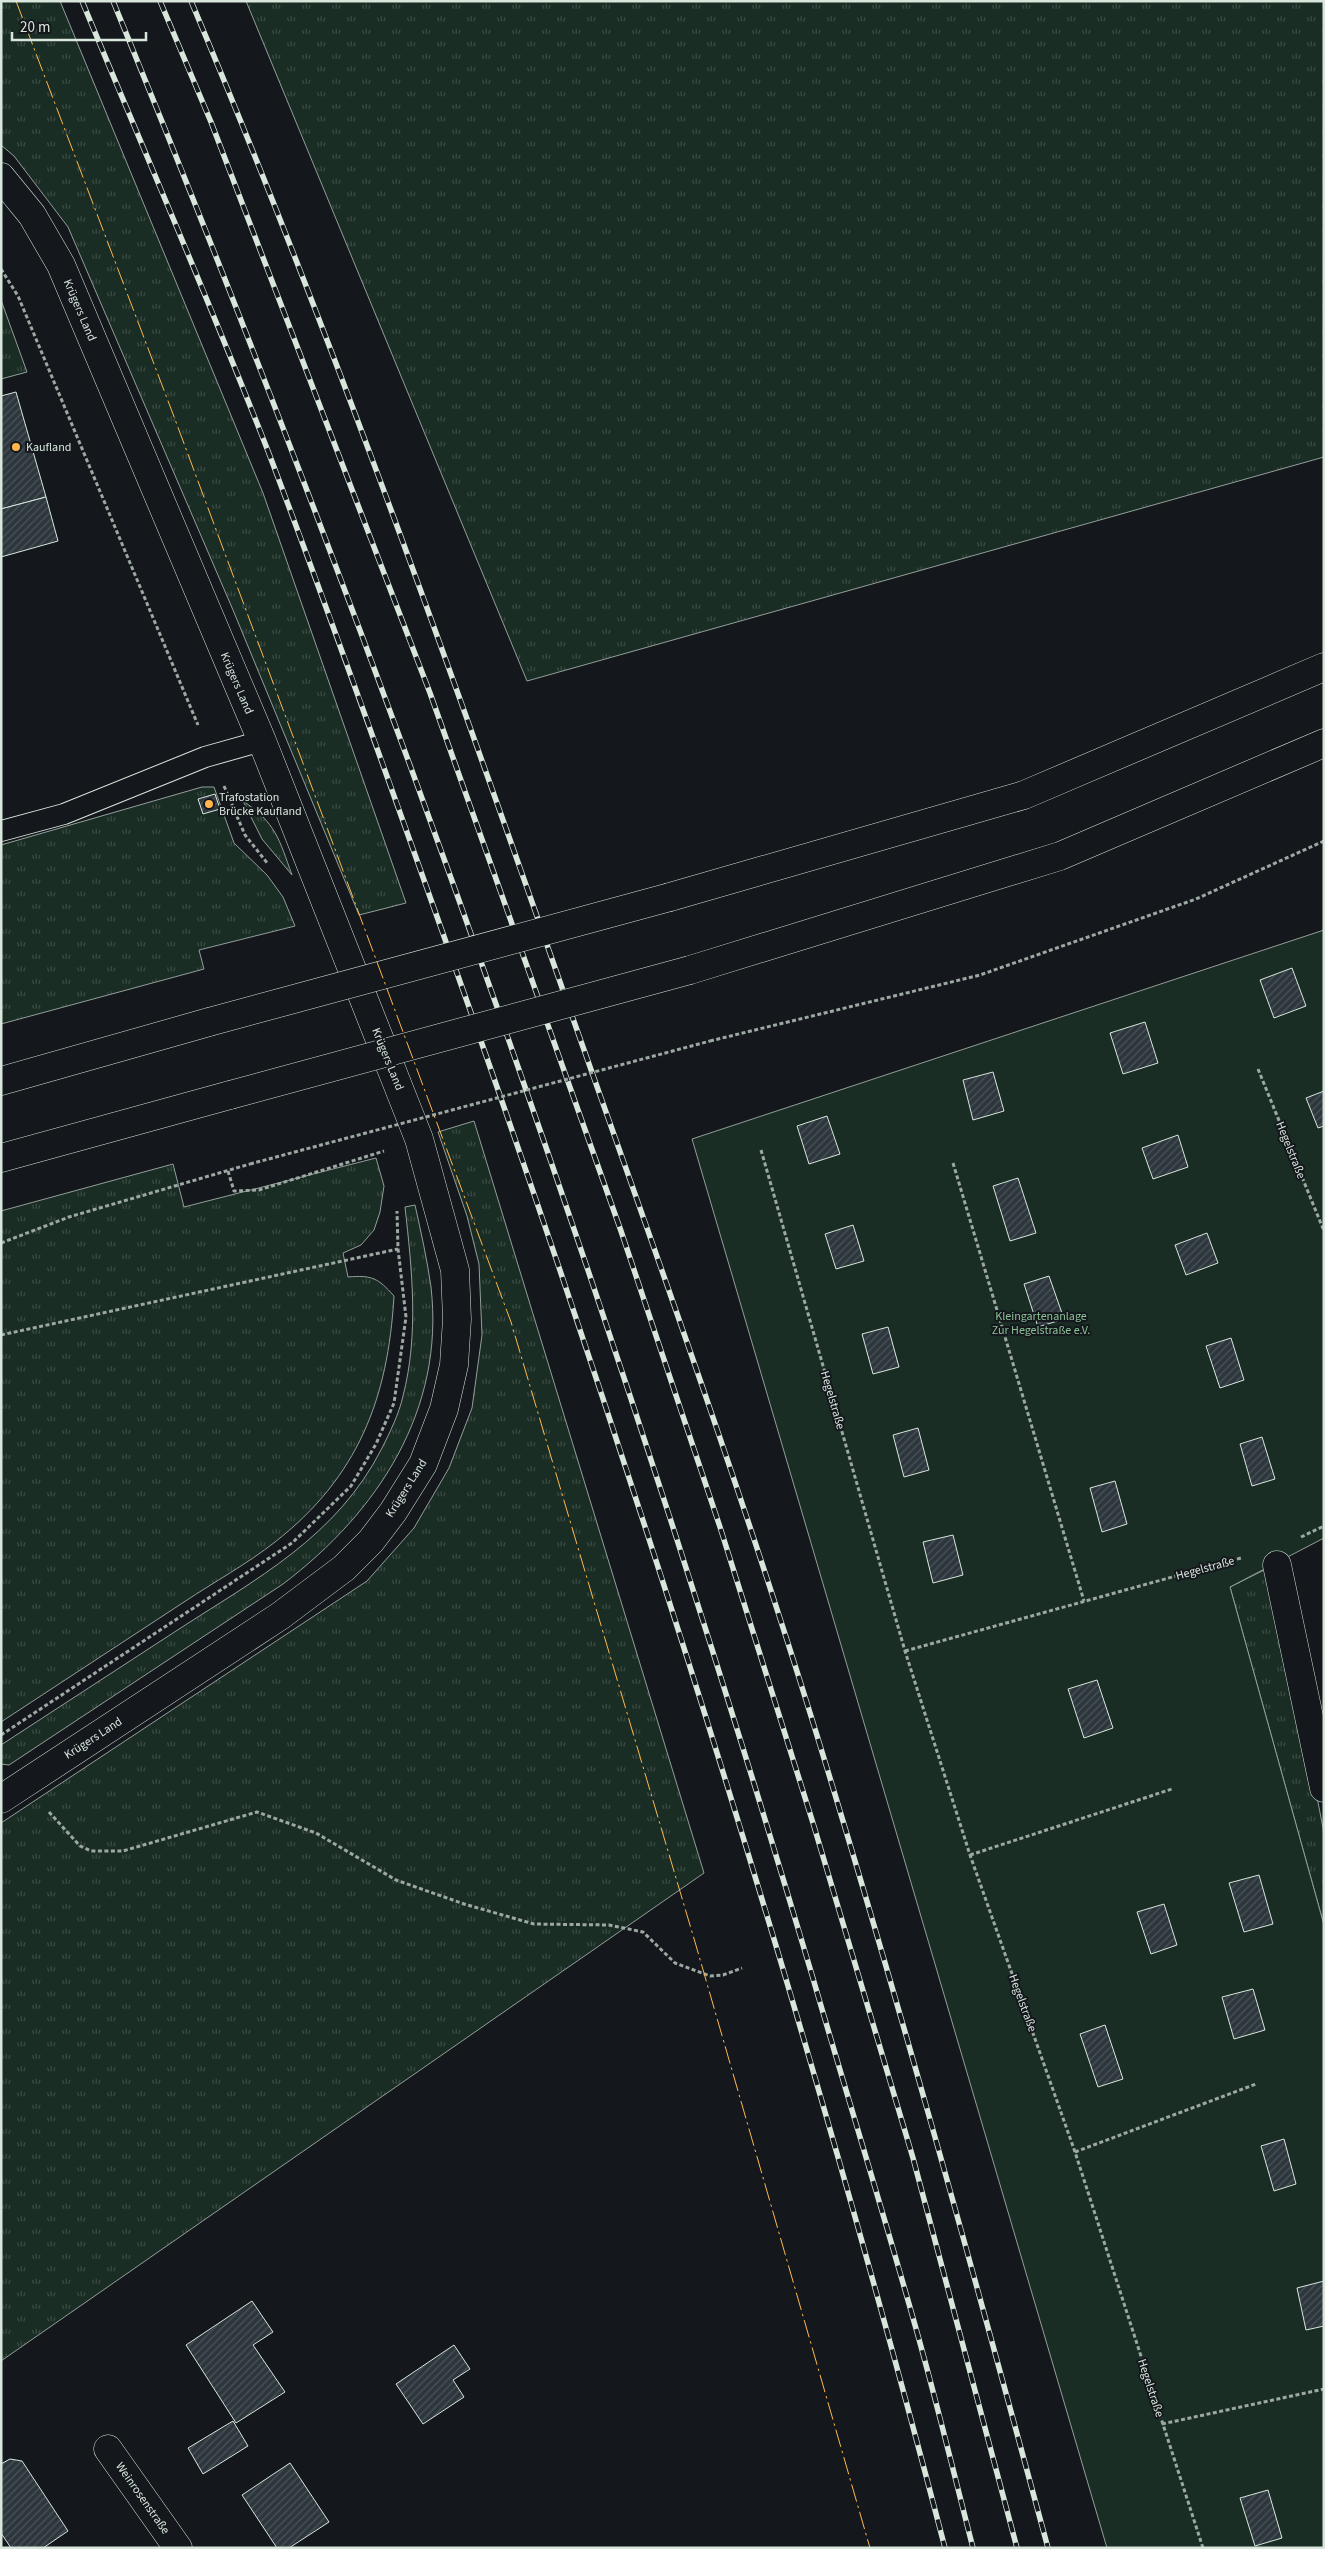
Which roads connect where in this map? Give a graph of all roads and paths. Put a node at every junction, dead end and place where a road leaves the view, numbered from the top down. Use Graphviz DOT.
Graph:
graph roads {
  1 [pos="1,177"];
  2 [pos="1324,667"];
  3 [pos="262,741"];
  4 [pos="1324,744"];
  5 [pos="1,831"];
  6 [pos="1324,841"];
  7 [pos="1258,1069"];
  8 [pos="1,1081"];
  9 [pos="385,1150"];
  10 [pos="761,1150"];
  11 [pos="1,1158"];
  12 [pos="954,1163"];
  13 [pos="228,1171"];
  14 [pos="397,1210"];
  15 [pos="1324,1231"];
  16 [pos="1,1243"];
  17 [pos="398,1249"];
  18 [pos="1,1335"];
  19 [pos="1324,1526"];
  20 [pos="1298,1538"];
  21 [pos="1245,1557"];
  22 [pos="1277,1565"];
  23 [pos="1084,1601"];
  24 [pos="904,1651"];
  25 [pos="1,1734"];
  26 [pos="1324,1788"];
  27 [pos="1172,1789"];
  28 [pos="12,1792"];
  29 [pos="970,1855"];
  30 [pos="742,1968"];
  31 [pos="1256,2084"];
  32 [pos="1076,2152"];
  33 [pos="1324,2389"];
  34 [pos="1162,2424"];
  35 [pos="108,2448"];
  36 [pos="178,2548"];
  37 [pos="1203,2548"];
  1 -- 3 [label="main road, Krügers Land"];
  2 -- 8 [label="main road, bridge"];
  3 -- 5 [label="lane"];
  3 -- 28 [label="main road, Krügers Land"];
  4 -- 11 [label="main road, bridge"];
  6 -- 13 [label="path, bridge"];
  7 -- 15 [label="path, Hegelstraße"];
  9 -- 13 [label="path"];
  10 -- 24 [label="path, Hegelstraße"];
  12 -- 23 [label="path"];
  13 -- 16 [label="path"];
  14 -- 17 [label="path"];
  17 -- 18 [label="path"];
  17 -- 25 [label="path"];
  19 -- 20 [label="path"];
  21 -- 23 [label="path, Hegelstraße"];
  22 -- 26 [label="main road"];
  23 -- 24 [label="path, Hegelstraße"];
  24 -- 29 [label="path, Hegelstraße"];
  27 -- 29 [label="path"];
  28 -- 30 [label="path"];
  29 -- 32 [label="path, Hegelstraße"];
  31 -- 32 [label="path"];
  32 -- 34 [label="path, Hegelstraße"];
  33 -- 34 [label="path, Hegelstraße"];
  34 -- 37 [label="path, Hegelstraße"];
  35 -- 36 [label="main road, Weinrosenstraße"];
}
